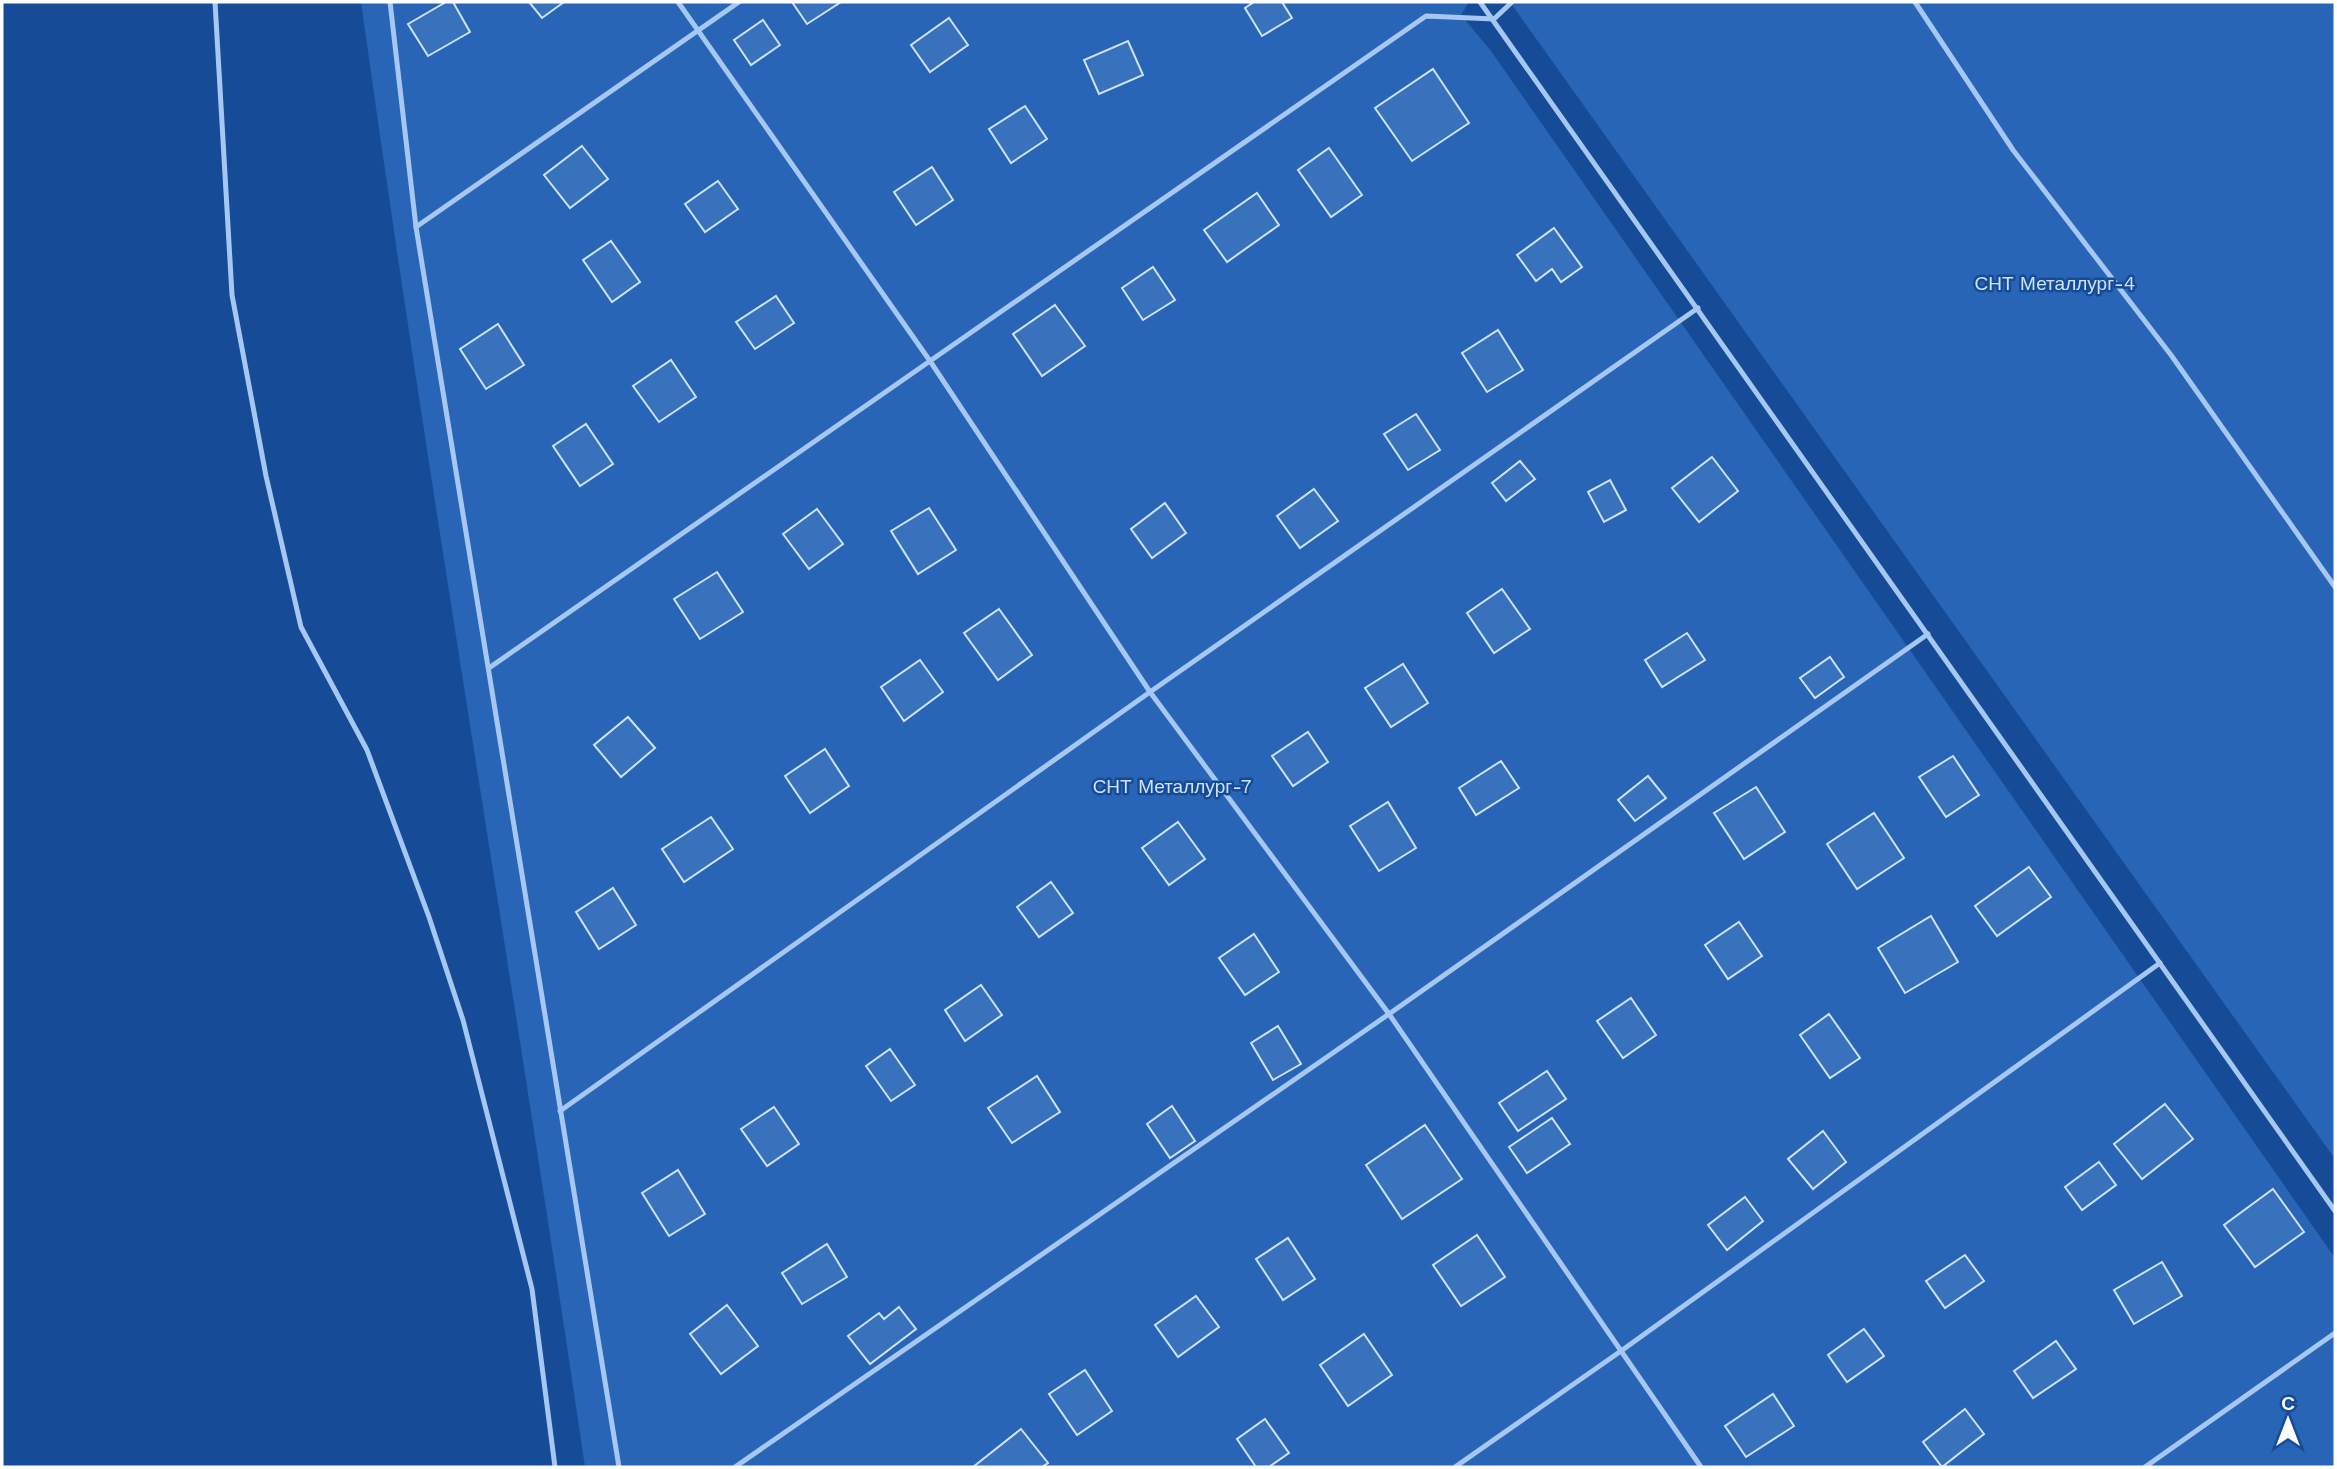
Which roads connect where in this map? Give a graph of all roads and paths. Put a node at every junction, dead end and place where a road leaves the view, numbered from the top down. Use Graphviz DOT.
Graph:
graph roads {
  1 [pos="215,2"];
  2 [pos="390,2"];
  3 [pos="678,2"];
  4 [pos="739,2"];
  5 [pos="1480,2"];
  6 [pos="1512,2"];
  7 [pos="1915,2"];
  8 [pos="1494,19"];
  9 [pos="698,30"];
  10 [pos="416,227"];
  11 [pos="1698,308"];
  12 [pos="930,361"];
  13 [pos="2335,587"];
  14 [pos="1928,634"];
  15 [pos="489,668"];
  16 [pos="1150,692"];
  17 [pos="2160,963"];
  18 [pos="1389,1014"];
  19 [pos="560,1111"];
  20 [pos="2335,1211"];
  21 [pos="2335,1333"];
  22 [pos="1622,1351"];
  23 [pos="555,1467"];
  24 [pos="620,1467"];
  25 [pos="735,1467"];
  26 [pos="1455,1467"];
  27 [pos="1701,1467"];
  28 [pos="2145,1467"];
  1 -- 23 [label="lane"];
  2 -- 10 [label="lane"];
  3 -- 9 [label="lane"];
  4 -- 9 [label="lane"];
  5 -- 8 [label="lane"];
  6 -- 8 [label="lane"];
  7 -- 13 [label="lane"];
  8 -- 11 [label="lane"];
  8 -- 12 [label="lane"];
  9 -- 10 [label="lane"];
  9 -- 12 [label="lane"];
  10 -- 15 [label="lane"];
  11 -- 14 [label="lane"];
  11 -- 16 [label="lane"];
  12 -- 15 [label="lane"];
  12 -- 16 [label="lane"];
  14 -- 17 [label="lane"];
  14 -- 18 [label="lane"];
  15 -- 19 [label="lane"];
  16 -- 18 [label="lane"];
  16 -- 19 [label="lane"];
  17 -- 20 [label="lane"];
  17 -- 22 [label="lane"];
  18 -- 22 [label="lane"];
  18 -- 25 [label="lane"];
  19 -- 24 [label="lane"];
  21 -- 28 [label="lane"];
  22 -- 26 [label="lane"];
  22 -- 27 [label="lane"];
}
